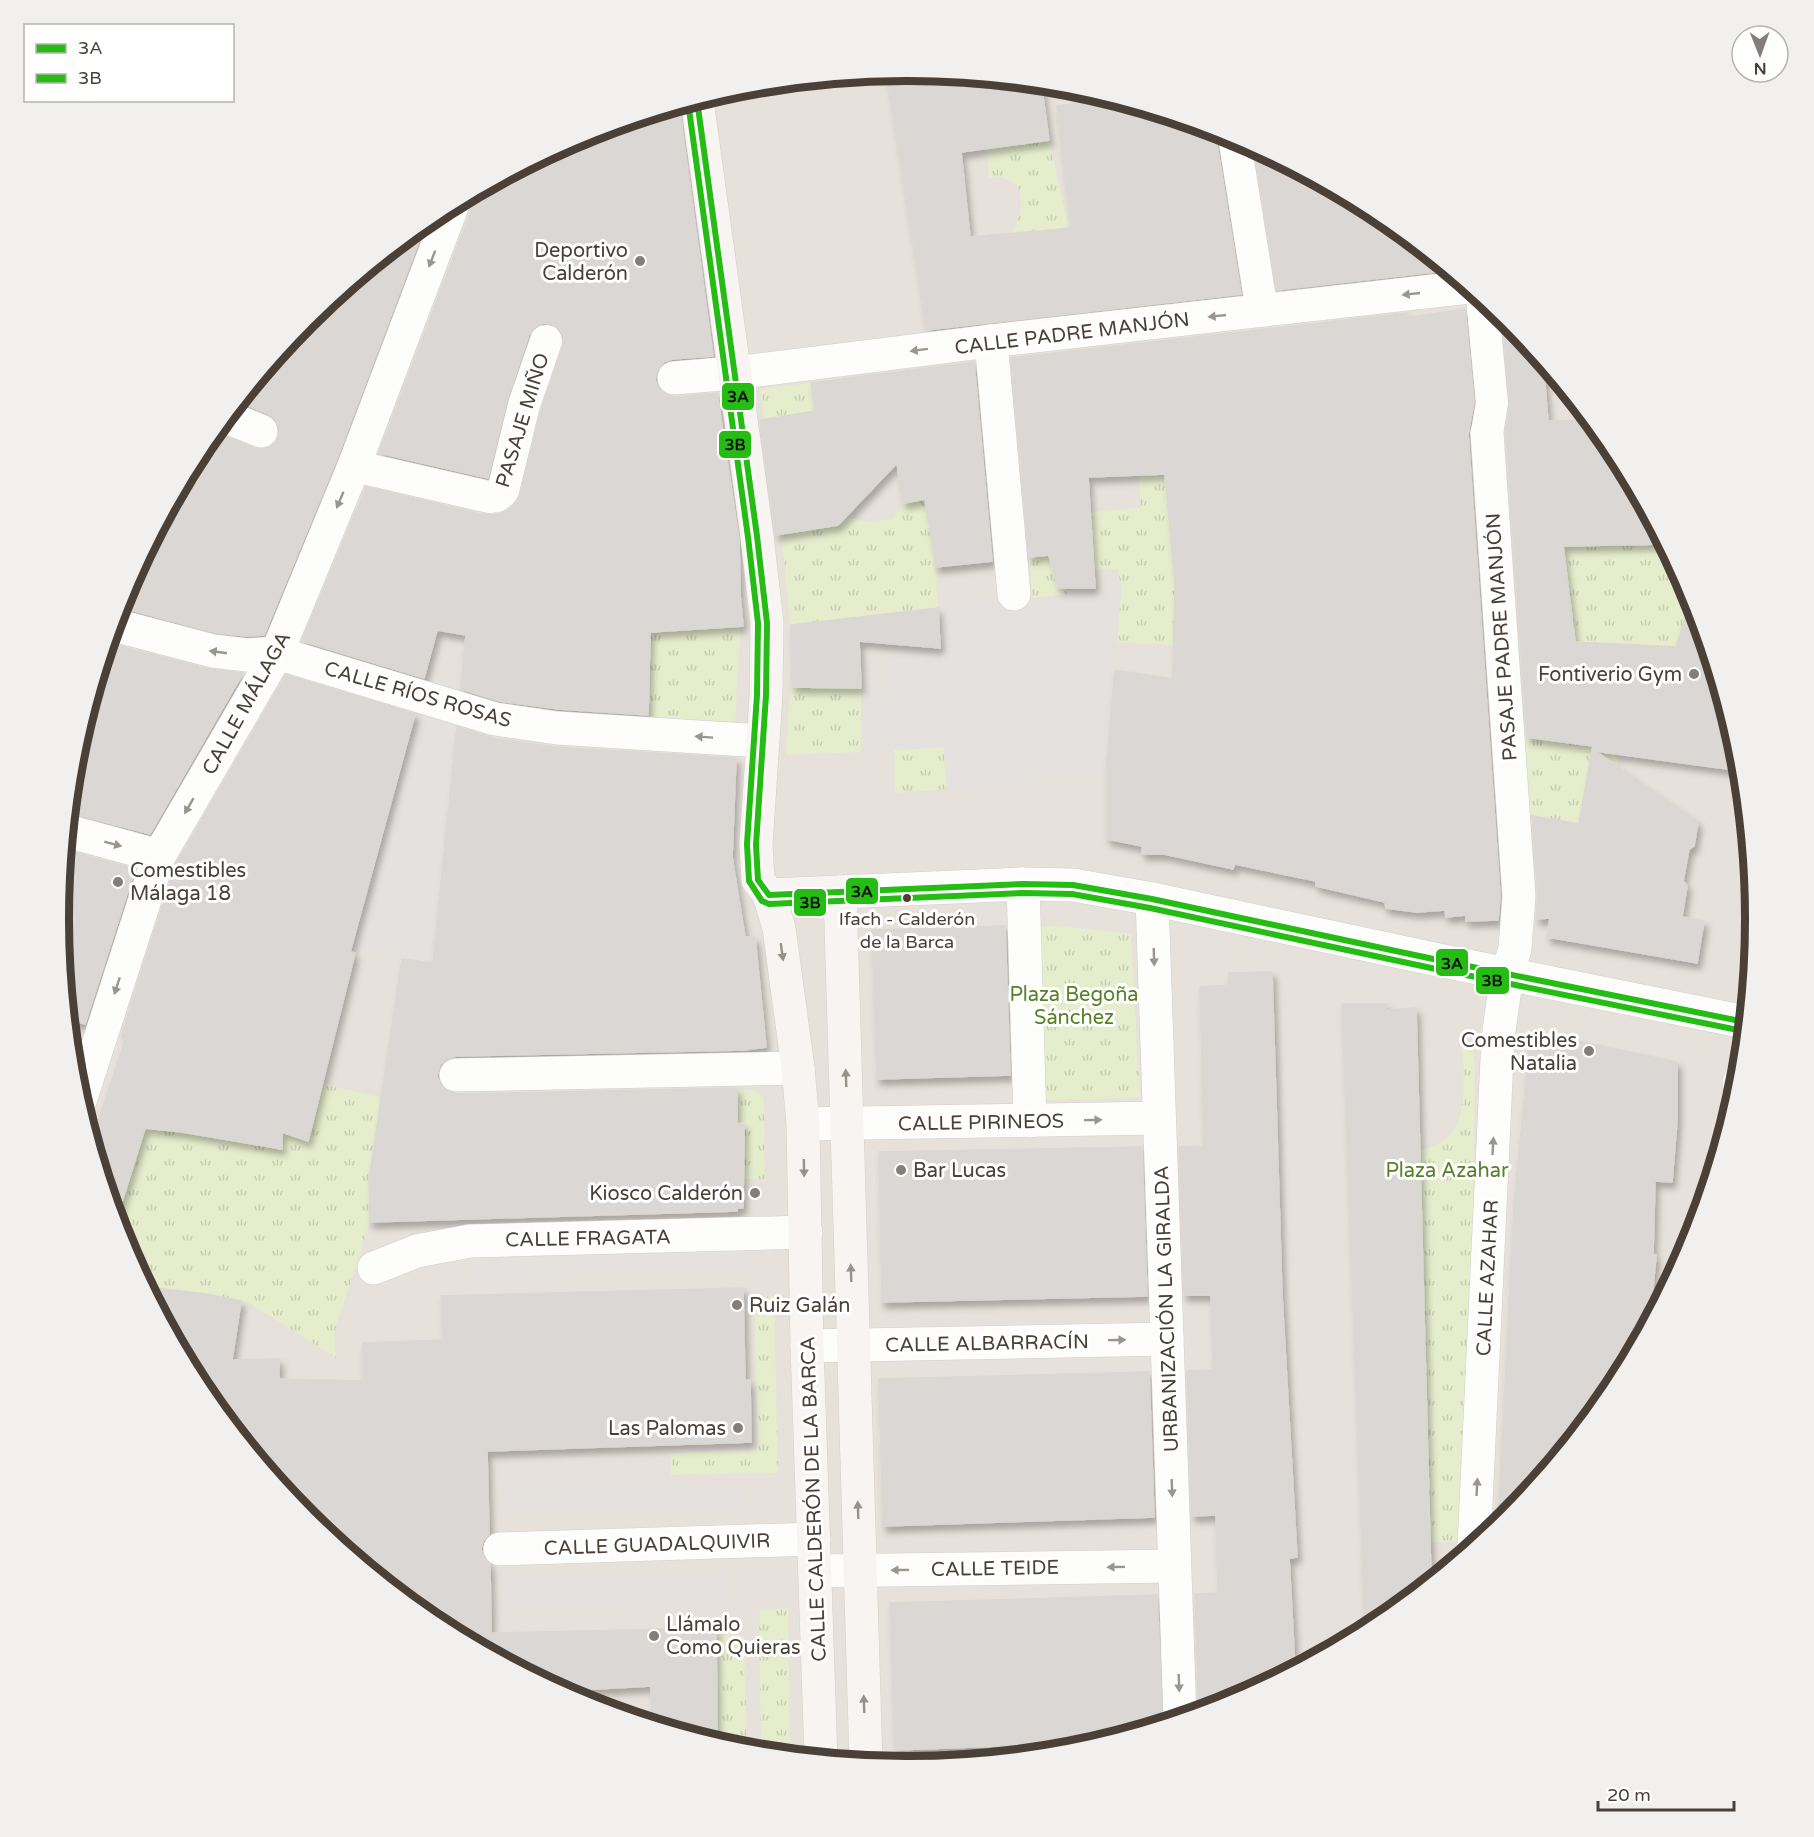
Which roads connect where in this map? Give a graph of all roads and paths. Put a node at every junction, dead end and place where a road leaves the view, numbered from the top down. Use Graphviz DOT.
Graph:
graph roads {
  1 [pos="698,107"];
  2 [pos="1236,148"];
  3 [pos="448,218"];
  4 [pos="1460,288"];
  5 [pos="1483,310"];
  6 [pos="1262,311"];
  7 [pos="546,341"];
  8 [pos="991,341"];
  9 [pos="734,373"];
  10 [pos="674,378"];
  11 [pos="233,420"];
  12 [pos="261,431"];
  13 [pos="1487,433"];
  14 [pos="354,466"];
  15 [pos="1014,594"];
  16 [pos="122,627"];
  17 [pos="277,653"];
  18 [pos="762,741"];
  19 [pos="74,833"];
  20 [pos="159,856"];
  21 [pos="1023,884"];
  22 [pos="840,892"];
  23 [pos="770,895"];
  24 [pos="1152,899"];
  25 [pos="1507,974"];
  26 [pos="1739,1021"];
  27 [pos="83,1046"];
  28 [pos="82,1064"];
  29 [pos="798,1068"];
  30 [pos="456,1075"];
  31 [pos="1159,1118"];
  32 [pos="1030,1121"];
  33 [pos="803,1124"];
  34 [pos="847,1124"];
  35 [pos="806,1232"];
  36 [pos="374,1268"];
  37 [pos="1167,1338"];
  38 [pos="807,1346"];
  39 [pos="853,1346"];
  40 [pos="1475,1535"];
  41 [pos="500,1549"];
  42 [pos="815,1555"];
  43 [pos="1174,1566"];
  44 [pos="860,1570"];
  45 [pos="1180,1711"];
  46 [pos="821,1752"];
  47 [pos="866,1755"];
  1 -- 9 [label="main road, CALLE CALDERÓN DE LA BARCA"];
  2 -- 6 [label="street"];
  3 -- 14 [label="street, CALLE MÁLAGA, one-way"];
  4 -- 6 [label="street, CALLE PADRE MANJÓN, one-way"];
  5 -- 13 [label="street, PASAJE PADRE MANJÓN"];
  6 -- 8 [label="street, CALLE PADRE MANJÓN, one-way"];
  7 -- 14 [label="street, PASAJE MIÑO"];
  8 -- 9 [label="street, CALLE PADRE MANJÓN, one-way"];
  8 -- 15 [label="street"];
  9 -- 10 [label="street, CALLE PADRE MANJÓN"];
  9 -- 18 [label="main road, CALLE CALDERÓN DE LA BARCA"];
  11 -- 12 [label="street"];
  13 -- 25 [label="street, PASAJE PADRE MANJÓN"];
  14 -- 17 [label="street, CALLE MÁLAGA, one-way"];
  17 -- 16 [label="street, CALLE RÍOS ROSAS, one-way"];
  18 -- 17 [label="street, CALLE RÍOS ROSAS, one-way"];
  17 -- 20 [label="street, CALLE MÁLAGA, one-way"];
  18 -- 23 [label="main road, CALLE CALDERÓN DE LA BARCA"];
  19 -- 20 [label="street, one-way"];
  20 -- 27 [label="street, CALLE MÁLAGA, one-way"];
  21 -- 22 [label="street"];
  21 -- 24 [label="street"];
  21 -- 32 [label="street"];
  22 -- 23 [label="main road"];
  34 -- 22 [label="main road, one-way"];
  23 -- 29 [label="main road, CALLE CALDERÓN DE LA BARCA, one-way"];
  24 -- 25 [label="street"];
  24 -- 31 [label="street, URBANIZACIÓN LA GIRALDA, one-way"];
  25 -- 26 [label="street"];
  40 -- 25 [label="street, CALLE AZAHAR, one-way"];
  27 -- 28 [label="street, CALLE MÁLAGA"];
  29 -- 30 [label="street"];
  29 -- 33 [label="main road, CALLE CALDERÓN DE LA BARCA"];
  32 -- 31 [label="street, CALLE PIRINEOS, one-way"];
  31 -- 37 [label="street, URBANIZACIÓN LA GIRALDA"];
  32 -- 34 [label="street, CALLE PIRINEOS"];
  33 -- 34 [label="street, CALLE PIRINEOS"];
  33 -- 35 [label="main road, CALLE CALDERÓN DE LA BARCA, one-way"];
  39 -- 34 [label="main road, one-way"];
  35 -- 36 [label="street, CALLE FRAGATA"];
  35 -- 38 [label="main road, CALLE CALDERÓN DE LA BARCA"];
  39 -- 37 [label="street, CALLE ALBARRACÍN, one-way"];
  37 -- 43 [label="street, URBANIZACIÓN LA GIRALDA, one-way"];
  38 -- 39 [label="street, CALLE ALBARRACÍN"];
  38 -- 42 [label="main road, CALLE CALDERÓN DE LA BARCA"];
  44 -- 39 [label="main road, one-way"];
  41 -- 42 [label="street, CALLE GUADALQUIVIR"];
  42 -- 44 [label="street, CALLE TEIDE"];
  42 -- 46 [label="main road, CALLE CALDERÓN DE LA BARCA"];
  43 -- 44 [label="street, CALLE TEIDE, one-way"];
  43 -- 45 [label="street, URBANIZACIÓN LA GIRALDA, one-way"];
  47 -- 44 [label="main road, one-way"];
}
